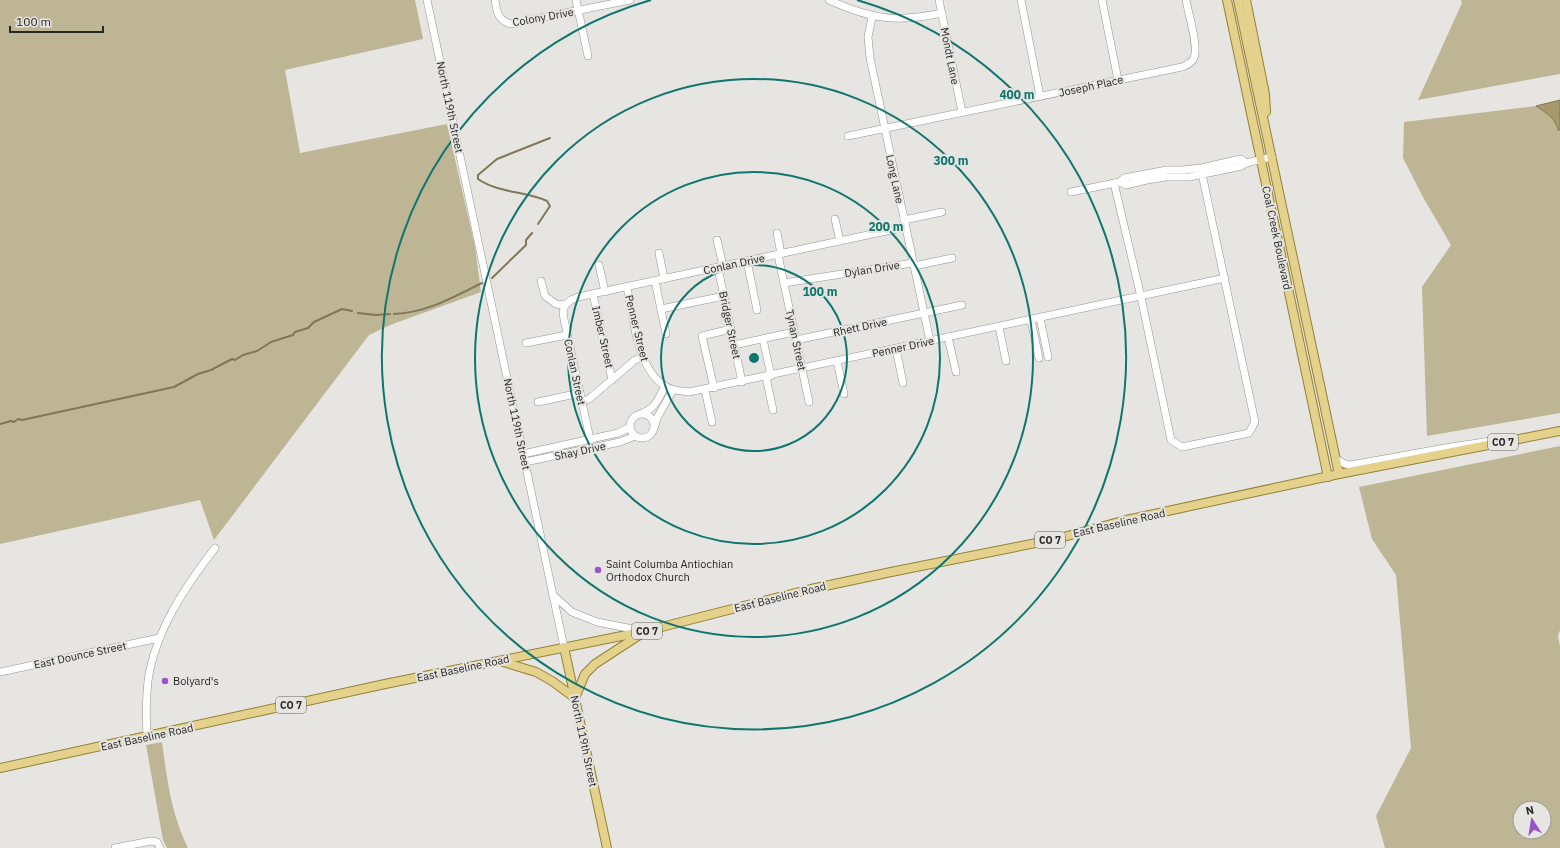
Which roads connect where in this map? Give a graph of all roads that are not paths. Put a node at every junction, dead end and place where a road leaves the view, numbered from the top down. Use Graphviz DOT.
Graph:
graph roads {
  1 [pos="427,0"];
  2 [pos="495,0"];
  3 [pos="576,0"];
  4 [pos="630,0"];
  5 [pos="829,0"];
  6 [pos="939,0"];
  7 [pos="1021,0"];
  8 [pos="1102,0"];
  9 [pos="1186,0"];
  10 [pos="1227,0"];
  11 [pos="1238,0"];
  12 [pos="1246,0"];
  13 [pos="579,11"];
  14 [pos="942,14"];
  15 [pos="872,17"];
  16 [pos="588,56"];
  17 [pos="1118,80"];
  18 [pos="1040,96"];
  19 [pos="962,112"];
  20 [pos="884,128"];
  21 [pos="848,136"];
  22 [pos="1270,146"];
  23 [pos="1272,157"];
  24 [pos="1261,160"];
  25 [pos="1246,163"];
  26 [pos="1202,174"];
  27 [pos="1117,183"];
  28 [pos="1071,192"];
  29 [pos="942,212"];
  30 [pos="835,219"];
  31 [pos="904,224"];
  32 [pos="777,233"];
  33 [pos="717,240"];
  34 [pos="840,241"];
  35 [pos="658,253"];
  36 [pos="779,254"];
  37 [pos="952,258"];
  38 [pos="747,261"];
  39 [pos="599,265"];
  40 [pos="914,265"];
  41 [pos="720,267"];
  42 [pos="1225,278"];
  43 [pos="664,279"];
  44 [pos="541,281"];
  45 [pos="655,281"];
  46 [pos="784,284"];
  47 [pos="627,287"];
  48 [pos="605,292"];
  49 [pos="593,294"];
  50 [pos="724,296"];
  51 [pos="1141,297"];
  52 [pos="565,305"];
  53 [pos="962,305"];
  54 [pos="661,309"];
  55 [pos="757,310"];
  56 [pos="924,313"];
  57 [pos="1040,318"];
  58 [pos="1031,320"];
  59 [pos="999,327"];
  60 [pos="731,329"];
  61 [pos="794,332"];
  62 [pos="666,334"];
  63 [pos="567,335"];
  64 [pos="948,337"];
  65 [pos="763,339"];
  66 [pos="796,340"];
  67 [pos="930,341"];
  68 [pos="526,343"];
  69 [pos="734,345"];
  70 [pos="896,349"];
  71 [pos="643,357"];
  72 [pos="1048,357"];
  73 [pos="1039,358"];
  74 [pos="837,361"];
  75 [pos="1006,361"];
  76 [pos="802,369"];
  77 [pos="956,372"];
  78 [pos="769,376"];
  79 [pos="612,380"];
  80 [pos="742,382"];
  81 [pos="903,383"];
  82 [pos="665,386"];
  83 [pos="714,388"];
  84 [pos="673,390"];
  85 [pos="705,390"];
  86 [pos="580,393"];
  87 [pos="844,394"];
  88 [pos="582,401"];
  89 [pos="538,402"];
  90 [pos="809,402"];
  91 [pos="773,410"];
  92 [pos="642,414"];
  93 [pos="712,422"];
  94 [pos="655,426"];
  95 [pos="630,427"];
  96 [pos="1560,431"];
  97 [pos="635,436"];
  98 [pos="1535,436"];
  99 [pos="590,439"];
  100 [pos="523,454"];
  101 [pos="1336,459"];
  102 [pos="525,462"];
  103 [pos="1339,474"];
  104 [pos="1328,477"];
  105 [pos="215,548"];
  106 [pos="553,595"];
  107 [pos="646,631"];
  108 [pos="159,638"];
  109 [pos="564,647"];
  110 [pos="499,661"];
  111 [pos="0,672"];
  112 [pos="575,698"];
  113 [pos="147,736"];
  114 [pos="0,768"];
  115 [pos="158,845"];
  116 [pos="115,848"];
  117 [pos="607,848"];
  1 -- 100 [label="street, North 119th Street"];
  2 -- 13 [label="street, Colony Drive"];
  3 -- 13 [label="street"];
  4 -- 13 [label="street, Colony Drive"];
  5 -- 15 [label="street"];
  6 -- 14 [label="street, Mondt Lane"];
  7 -- 18 [label="street"];
  8 -- 17 [label="street"];
  9 -- 17 [label="street, Joseph Place"];
  10 -- 24 [label="main road, Coal Creek Boulevard"];
  11 -- 22 [label="main road, Coal Creek Boulevard"];
  12 -- 22 [label="main road"];
  13 -- 16 [label="street"];
  14 -- 15 [label="street"];
  14 -- 19 [label="street, Mondt Lane"];
  15 -- 20 [label="street, Long Lane"];
  17 -- 18 [label="street, Joseph Place"];
  18 -- 19 [label="street, Joseph Place"];
  19 -- 20 [label="street, Joseph Place"];
  20 -- 21 [label="street, Joseph Place"];
  20 -- 31 [label="street, Long Lane"];
  22 -- 23 [label="main road, Coal Creek Boulevard"];
  23 -- 24 [label="street"];
  23 -- 101 [label="main road, Coal Creek Boulevard"];
  24 -- 25 [label="street"];
  24 -- 104 [label="main road, Coal Creek Boulevard"];
  25 -- 26 [label="street"];
  25 -- 27 [label="street"];
  26 -- 27 [label="street"];
  26 -- 42 [label="street"];
  27 -- 28 [label="street"];
  27 -- 51 [label="street"];
  29 -- 31 [label="street, Conlan Drive"];
  30 -- 34 [label="street"];
  31 -- 34 [label="street, Conlan Drive"];
  31 -- 40 [label="street, Long Lane"];
  32 -- 36 [label="street, Tynan Street"];
  33 -- 41 [label="street, Bridger Street"];
  34 -- 36 [label="street, Conlan Drive"];
  35 -- 43 [label="street"];
  36 -- 38 [label="street, Conlan Drive"];
  36 -- 46 [label="street, Tynan Street"];
  37 -- 40 [label="street, Dylan Drive"];
  38 -- 41 [label="street, Conlan Drive"];
  38 -- 55 [label="street"];
  39 -- 48 [label="street"];
  40 -- 46 [label="street, Dylan Drive"];
  40 -- 56 [label="street, Long Lane"];
  41 -- 43 [label="street, Conlan Drive"];
  41 -- 50 [label="street, Bridger Street"];
  42 -- 51 [label="street, Penner Drive"];
  42 -- 51 [label="street"];
  43 -- 45 [label="street, Conlan Drive"];
  44 -- 52 [label="street"];
  45 -- 47 [label="street, Conlan Drive"];
  45 -- 54 [label="street"];
  46 -- 61 [label="street, Tynan Street"];
  47 -- 48 [label="street, Conlan Drive"];
  47 -- 71 [label="street, Penner Street"];
  48 -- 49 [label="street, Conlan Drive"];
  49 -- 52 [label="street, Conlan Drive"];
  49 -- 79 [label="street, Imber Street"];
  50 -- 54 [label="street"];
  50 -- 60 [label="street, Bridger Street"];
  51 -- 57 [label="street, Penner Drive"];
  52 -- 63 [label="street, Conlan Street"];
  53 -- 56 [label="street, Rhett Drive"];
  54 -- 62 [label="street"];
  56 -- 66 [label="street, Rhett Drive"];
  56 -- 67 [label="street, Long Lane"];
  57 -- 58 [label="street, Penner Drive"];
  57 -- 72 [label="street"];
  58 -- 59 [label="street, Penner Drive"];
  58 -- 73 [label="street"];
  59 -- 64 [label="street, Penner Drive"];
  59 -- 75 [label="street"];
  60 -- 69 [label="street, Bridger Street"];
  60 -- 83 [label="street"];
  61 -- 65 [label="street"];
  61 -- 66 [label="street, Tynan Street"];
  63 -- 68 [label="street"];
  63 -- 86 [label="street, Conlan Street"];
  64 -- 67 [label="street, Penner Drive"];
  64 -- 77 [label="street"];
  65 -- 69 [label="street"];
  65 -- 78 [label="street"];
  66 -- 76 [label="street, Tynan Street"];
  67 -- 70 [label="street, Penner Drive"];
  69 -- 80 [label="street, Bridger Street"];
  70 -- 74 [label="street, Penner Drive"];
  70 -- 81 [label="street"];
  71 -- 79 [label="street"];
  71 -- 82 [label="street, Penner Street"];
  74 -- 76 [label="street, Penner Drive"];
  74 -- 87 [label="street"];
  76 -- 78 [label="street, Penner Drive"];
  76 -- 90 [label="street, Tynan Street"];
  78 -- 80 [label="street, Penner Drive"];
  78 -- 91 [label="street"];
  79 -- 88 [label="street"];
  80 -- 83 [label="street, Penner Drive"];
  82 -- 84 [label="street, Penner Drive"];
  82 -- 92 [label="street, Shay Drive"];
  83 -- 85 [label="street, Penner Drive"];
  84 -- 85 [label="street, Penner Drive"];
  84 -- 94 [label="street, Shay Drive"];
  85 -- 93 [label="street"];
  86 -- 88 [label="street, Conlan Street"];
  86 -- 89 [label="street"];
  88 -- 99 [label="street, Conlan Street"];
  92 -- 94 [label="street"];
  92 -- 95 [label="street, Shay Drive"];
  94 -- 97 [label="street, Shay Drive"];
  95 -- 97 [label="street"];
  95 -- 99 [label="street, Shay Drive"];
  96 -- 98 [label="main road, East Baseline Road / CO 7"];
  97 -- 102 [label="street, Shay Drive"];
  98 -- 101 [label="street"];
  98 -- 103 [label="main road, East Baseline Road / CO 7"];
  99 -- 100 [label="street, Shay Drive"];
  100 -- 102 [label="street, North 119th Street"];
  101 -- 103 [label="main road, Coal Creek Boulevard"];
  102 -- 106 [label="street, North 119th Street"];
  103 -- 104 [label="main road, East Baseline Road / CO 7"];
  104 -- 107 [label="main road, East Baseline Road / CO 7"];
  105 -- 108 [label="street"];
  106 -- 107 [label="street"];
  106 -- 109 [label="street, North 119th Street"];
  107 -- 109 [label="main road, East Baseline Road / CO 7"];
  107 -- 112 [label="main road"];
  108 -- 111 [label="street, East Dounce Street"];
  108 -- 113 [label="street"];
  109 -- 110 [label="main road, East Baseline Road / CO 7"];
  109 -- 112 [label="main road, North 119th Street"];
  110 -- 112 [label="main road"];
  110 -- 113 [label="main road, East Baseline Road / CO 7"];
  112 -- 117 [label="main road, North 119th Street"];
  113 -- 114 [label="main road, East Baseline Road / CO 7"];
  115 -- 116 [label="street"];
}
